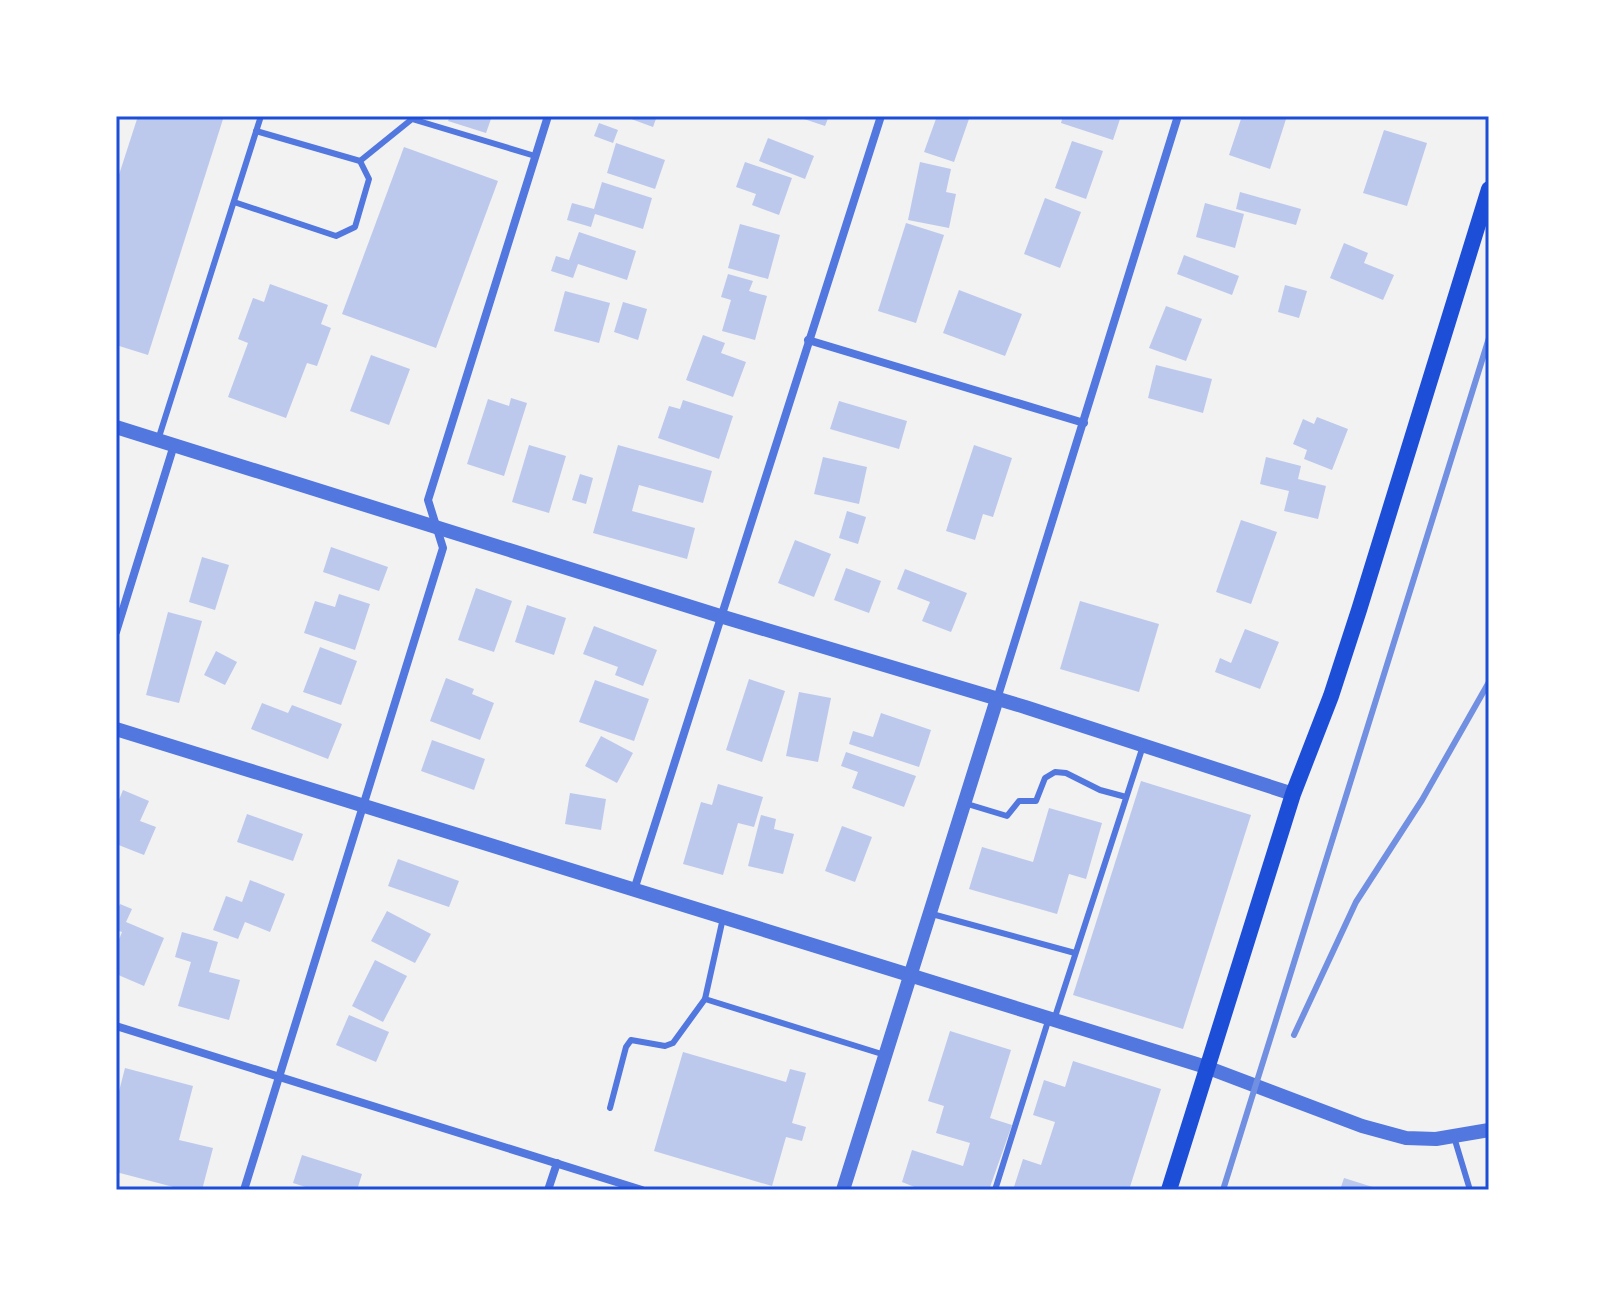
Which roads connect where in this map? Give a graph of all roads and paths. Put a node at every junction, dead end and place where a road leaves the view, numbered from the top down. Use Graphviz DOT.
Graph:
graph roads {
  1 [pos="261,116"];
  2 [pos="548,116"];
  3 [pos="881,116"];
  4 [pos="1178,116"];
  5 [pos="256,131"];
  6 [pos="535,156"];
  7 [pos="360,161"];
  8 [pos="1489,189"];
  9 [pos="234,202"];
  10 [pos="808,340"];
  11 [pos="1084,423"];
  12 [pos="116,427"];
  13 [pos="158,440"];
  14 [pos="174,445"];
  15 [pos="436,526"];
  16 [pos="720,616"];
  17 [pos="116,632"];
  18 [pos="997,699"];
  19 [pos="116,729"];
  20 [pos="1143,746"];
  21 [pos="1293,794"];
  22 [pos="1126,797"];
  23 [pos="964,803"];
  24 [pos="364,806"];
  25 [pos="634,890"];
  26 [pos="930,913"];
  27 [pos="723,918"];
  28 [pos="1075,953"];
  29 [pos="911,976"];
  30 [pos="705,999"];
  31 [pos="1052,1019"];
  32 [pos="116,1026"];
  33 [pos="885,1055"];
  34 [pos="1206,1067"];
  35 [pos="280,1076"];
  36 [pos="610,1108"];
  37 [pos="1489,1130"];
  38 [pos="1454,1137"];
  39 [pos="557,1163"];
  40 [pos="244,1190"];
  41 [pos="548,1190"];
  42 [pos="642,1190"];
  43 [pos="843,1190"];
  44 [pos="995,1190"];
  45 [pos="1169,1190"];
  46 [pos="1470,1190"];
  1 -- 5 [label="lane"];
  2 -- 6 [label="street"];
  3 -- 10 [label="street"];
  4 -- 11 [label="street"];
  5 -- 7 [label="lane"];
  5 -- 9 [label="lane"];
  6 -- 7 [label="lane"];
  6 -- 15 [label="street"];
  7 -- 9 [label="lane"];
  8 -- 21 [label="main road"];
  9 -- 13 [label="lane"];
  10 -- 11 [label="street"];
  10 -- 16 [label="street"];
  11 -- 18 [label="street"];
  12 -- 13 [label="street"];
  13 -- 14 [label="street"];
  14 -- 15 [label="street"];
  14 -- 17 [label="street"];
  15 -- 16 [label="street"];
  15 -- 24 [label="street"];
  16 -- 18 [label="street"];
  16 -- 25 [label="street"];
  18 -- 20 [label="street"];
  18 -- 23 [label="street"];
  19 -- 24 [label="street"];
  20 -- 21 [label="street"];
  20 -- 22 [label="lane"];
  21 -- 34 [label="main road"];
  22 -- 23 [label="lane"];
  22 -- 28 [label="lane"];
  23 -- 26 [label="street"];
  24 -- 25 [label="street"];
  24 -- 35 [label="street"];
  25 -- 27 [label="street"];
  26 -- 28 [label="lane"];
  26 -- 29 [label="street"];
  27 -- 29 [label="street"];
  27 -- 30 [label="lane"];
  28 -- 31 [label="lane"];
  29 -- 31 [label="street"];
  29 -- 33 [label="street"];
  30 -- 33 [label="lane"];
  30 -- 36 [label="lane"];
  31 -- 34 [label="street"];
  31 -- 44 [label="lane"];
  32 -- 35 [label="street"];
  33 -- 43 [label="street"];
  34 -- 38 [label="street"];
  34 -- 45 [label="main road"];
  35 -- 39 [label="street"];
  35 -- 40 [label="street"];
  37 -- 38 [label="street"];
  38 -- 46 [label="lane"];
  39 -- 41 [label="street"];
  39 -- 42 [label="street"];
}
